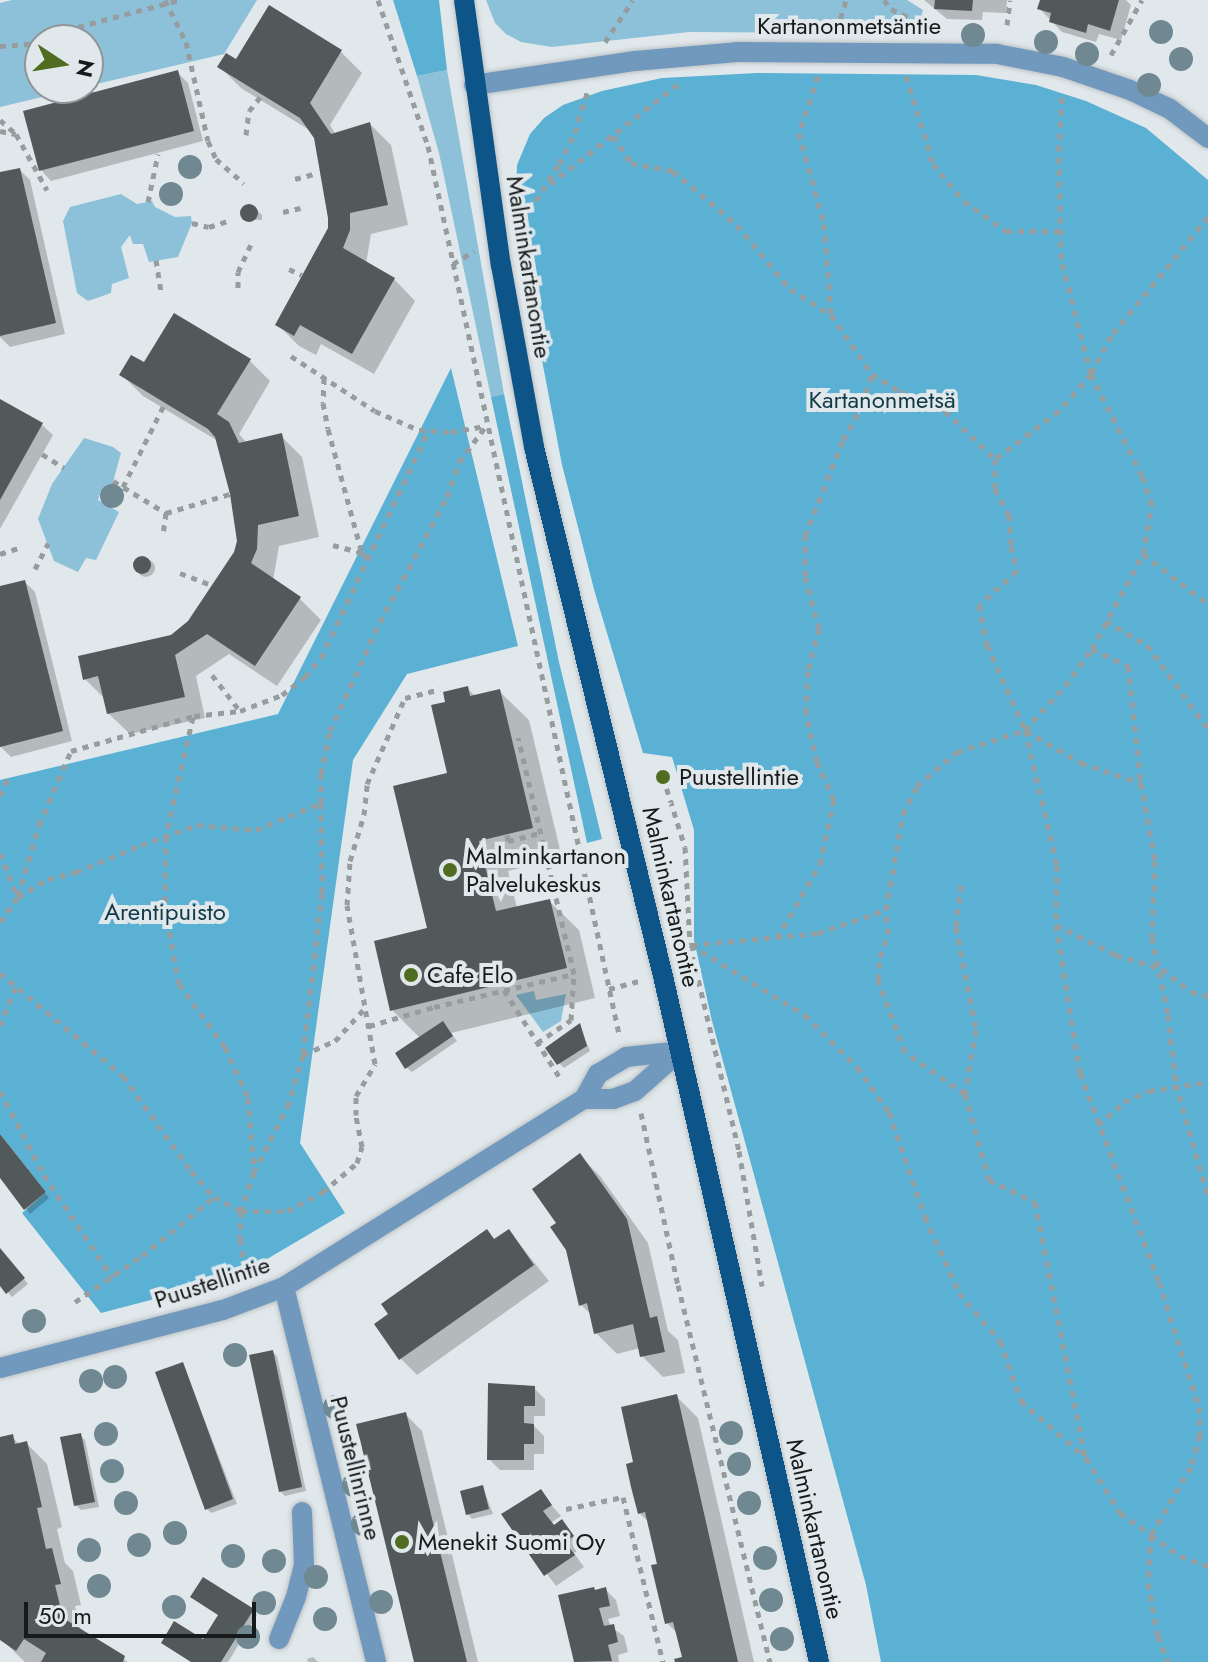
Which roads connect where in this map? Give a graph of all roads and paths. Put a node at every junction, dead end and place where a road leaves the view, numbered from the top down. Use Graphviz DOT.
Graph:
graph roads {
  1 [pos="179,0"];
  2 [pos="378,0"];
  3 [pos="464,0"];
  4 [pos="633,0"];
  5 [pos="846,0"];
  6 [pos="884,0"];
  7 [pos="1010,0"];
  8 [pos="1142,0"];
  9 [pos="166,2"];
  10 [pos="915,20"];
  11 [pos="1007,25"];
  12 [pos="0,46"];
  13 [pos="830,50"];
  14 [pos="901,52"];
  15 [pos="1111,55"];
  16 [pos="595,67"];
  17 [pos="1063,67"];
  18 [pos="805,73"];
  19 [pos="689,75"];
  20 [pos="474,85"];
  21 [pos="263,94"];
  22 [pos="0,120"];
  23 [pos="0,131"];
  24 [pos="16,134"];
  25 [pos="246,135"];
  26 [pos="613,136"];
  27 [pos="1208,138"];
  28 [pos="158,154"];
  29 [pos="318,173"];
  30 [pos="295,179"];
  31 [pos="244,183"];
  32 [pos="545,187"];
  33 [pos="47,190"];
  34 [pos="148,202"];
  35 [pos="301,208"];
  36 [pos="283,212"];
  37 [pos="1208,217"];
  38 [pos="227,221"];
  39 [pos="192,223"];
  40 [pos="1061,231"];
  41 [pos="497,237"];
  42 [pos="253,240"];
  43 [pos="156,260"];
  44 [pos="453,264"];
  45 [pos="289,269"];
  46 [pos="302,275"];
  47 [pos="238,288"];
  48 [pos="161,290"];
  49 [pos="831,315"];
  50 [pos="291,356"];
  51 [pos="872,374"];
  52 [pos="1091,374"];
  53 [pos="324,377"];
  54 [pos="165,403"];
  55 [pos="486,426"];
  56 [pos="429,430"];
  57 [pos="42,454"];
  58 [pos="995,459"];
  59 [pos="64,468"];
  60 [pos="113,481"];
  61 [pos="123,487"];
  62 [pos="230,494"];
  63 [pos="166,513"];
  64 [pos="163,534"];
  65 [pos="48,543"];
  66 [pos="333,545"];
  67 [pos="21,547"];
  68 [pos="362,553"];
  69 [pos="0,554"];
  70 [pos="1143,554"];
  71 [pos="368,559"];
  72 [pos="35,569"];
  73 [pos="180,573"];
  74 [pos="212,585"];
  75 [pos="1208,604"];
  76 [pos="1106,621"];
  77 [pos="1092,649"];
  78 [pos="212,675"];
  79 [pos="440,689"];
  80 [pos="240,711"];
  81 [pos="194,716"];
  82 [pos="1208,729"];
  83 [pos="1025,730"];
  84 [pos="518,738"];
  85 [pos="10,775"];
  86 [pos="663,777"];
  87 [pos="1141,783"];
  88 [pos="0,796"];
  89 [pos="321,803"];
  90 [pos="541,833"];
  91 [pos="507,835"];
  92 [pos="166,836"];
  93 [pos="0,853"];
  94 [pos="961,885"];
  95 [pos="18,897"];
  96 [pos="886,910"];
  97 [pos="0,922"];
  98 [pos="1056,925"];
  99 [pos="777,938"];
  100 [pos="690,945"];
  101 [pos="694,967"];
  102 [pos="1157,967"];
  103 [pos="0,973"];
  104 [pos="574,974"];
  105 [pos="15,988"];
  106 [pos="504,990"];
  107 [pos="1208,996"];
  108 [pos="366,1008"];
  109 [pos="0,1026"];
  110 [pos="369,1026"];
  111 [pos="537,1043"];
  112 [pos="680,1051"];
  113 [pos="303,1055"];
  114 [pos="626,1057"];
  115 [pos="560,1078"];
  116 [pos="1208,1082"];
  117 [pos="1176,1084"];
  118 [pos="0,1091"];
  119 [pos="635,1091"];
  120 [pos="965,1094"];
  121 [pos="584,1099"];
  122 [pos="1098,1125"];
  123 [pos="254,1172"];
  124 [pos="214,1197"];
  125 [pos="1208,1197"];
  126 [pos="241,1211"];
  127 [pos="112,1277"];
  128 [pos="246,1278"];
  129 [pos="284,1287"];
  130 [pos="75,1302"];
  131 [pos="0,1368"];
  132 [pos="1208,1399"];
  133 [pos="1199,1407"];
  134 [pos="1086,1458"];
  135 [pos="566,1509"];
  136 [pos="302,1512"];
  137 [pos="1151,1535"];
  138 [pos="1208,1566"];
  139 [pos="279,1639"];
  140 [pos="376,1662"];
  141 [pos="663,1662"];
  142 [pos="770,1662"];
  143 [pos="819,1662"];
  144 [pos="1168,1662"];
  1 -- 9 [label="path"];
  2 -- 44 [label="path"];
  3 -- 20 [label="main road, Malminkartanontie"];
  4 -- 16 [label="path"];
  5 -- 13 [label="path"];
  6 -- 10 [label="path"];
  7 -- 11 [label="path"];
  8 -- 15 [label="path"];
  9 -- 12 [label="path"];
  9 -- 31 [label="path"];
  13 -- 14 [label="street, Kartanonmetsäntie"];
  13 -- 16 [label="street, Kartanonmetsäntie"];
  14 -- 17 [label="street, Kartanonmetsäntie"];
  14 -- 40 [label="path"];
  16 -- 20 [label="street, Kartanonmetsäntie"];
  16 -- 32 [label="path"];
  17 -- 27 [label="street, Kartanonmetsäntie"];
  17 -- 40 [label="path"];
  18 -- 49 [label="path"];
  19 -- 26 [label="path"];
  20 -- 41 [label="main road, Malminkartanontie"];
  21 -- 25 [label="path"];
  22 -- 24 [label="path"];
  23 -- 24 [label="path"];
  24 -- 33 [label="path"];
  26 -- 32 [label="path"];
  26 -- 49 [label="path"];
  28 -- 34 [label="path"];
  29 -- 30 [label="path"];
  32 -- 41 [label="path"];
  35 -- 36 [label="path"];
  37 -- 52 [label="path"];
  38 -- 39 [label="path"];
  40 -- 52 [label="path"];
  41 -- 44 [label="path"];
  41 -- 112 [label="main road, Malminkartanontie"];
  42 -- 47 [label="path"];
  43 -- 48 [label="path"];
  44 -- 55 [label="path"];
  45 -- 46 [label="path"];
  49 -- 51 [label="path"];
  50 -- 53 [label="path"];
  51 -- 58 [label="path"];
  51 -- 99 [label="path"];
  52 -- 58 [label="path"];
  52 -- 70 [label="path"];
  53 -- 56 [label="path"];
  53 -- 68 [label="path"];
  54 -- 61 [label="path"];
  55 -- 56 [label="path"];
  55 -- 89 [label="path"];
  55 -- 114 [label="path"];
  56 -- 71 [label="path"];
  57 -- 59 [label="path"];
  58 -- 83 [label="path"];
  60 -- 61 [label="path"];
  61 -- 63 [label="path"];
  62 -- 63 [label="path"];
  63 -- 64 [label="path"];
  65 -- 72 [label="path"];
  66 -- 68 [label="path"];
  67 -- 69 [label="path"];
  68 -- 71 [label="path"];
  70 -- 75 [label="path"];
  70 -- 76 [label="path"];
  71 -- 80 [label="path"];
  73 -- 74 [label="path"];
  76 -- 77 [label="path"];
  76 -- 82 [label="path"];
  77 -- 83 [label="path"];
  77 -- 87 [label="path"];
  78 -- 80 [label="path"];
  79 -- 108 [label="path"];
  80 -- 81 [label="path"];
  81 -- 92 [label="path"];
  81 -- 95 [label="path"];
  83 -- 87 [label="path"];
  83 -- 96 [label="path"];
  83 -- 98 [label="path"];
  84 -- 90 [label="path"];
  85 -- 88 [label="path"];
  86 -- 100 [label="path"];
  87 -- 102 [label="path"];
  89 -- 92 [label="path"];
  89 -- 113 [label="path"];
  90 -- 91 [label="path"];
  90 -- 104 [label="path"];
  92 -- 95 [label="path"];
  92 -- 123 [label="path"];
  93 -- 95 [label="path"];
  94 -- 120 [label="path"];
  95 -- 97 [label="path"];
  96 -- 99 [label="path"];
  96 -- 120 [label="path"];
  98 -- 102 [label="path"];
  98 -- 122 [label="path"];
  99 -- 100 [label="path"];
  100 -- 101 [label="path"];
  100 -- 134 [label="path"];
  102 -- 107 [label="path"];
  102 -- 117 [label="path"];
  103 -- 105 [label="path"];
  104 -- 106 [label="path"];
  104 -- 111 [label="path"];
  105 -- 109 [label="path"];
  105 -- 124 [label="path"];
  106 -- 110 [label="path"];
  106 -- 111 [label="path"];
  108 -- 110 [label="path"];
  108 -- 113 [label="path"];
  110 -- 126 [label="path"];
  111 -- 115 [label="path"];
  112 -- 114 [label="street"];
  112 -- 119 [label="street, Puustellintie"];
  112 -- 143 [label="main road, Malminkartanontie"];
  113 -- 123 [label="path"];
  114 -- 121 [label="street, Puustellintie"];
  116 -- 117 [label="path"];
  117 -- 122 [label="path"];
  117 -- 125 [label="path"];
  118 -- 127 [label="path"];
  119 -- 121 [label="street, Puustellintie"];
  119 -- 142 [label="path"];
  120 -- 134 [label="path"];
  121 -- 129 [label="street, Puustellintie"];
  122 -- 133 [label="path"];
  123 -- 126 [label="path"];
  124 -- 126 [label="path"];
  124 -- 127 [label="path"];
  126 -- 128 [label="path"];
  127 -- 130 [label="path"];
  129 -- 131 [label="street, Puustellintie"];
  129 -- 140 [label="street, Puustellinrinne"];
  132 -- 133 [label="path"];
  133 -- 137 [label="path"];
  134 -- 137 [label="path"];
  135 -- 141 [label="path"];
  136 -- 139 [label="street"];
  137 -- 138 [label="path"];
  137 -- 144 [label="path"];
}
